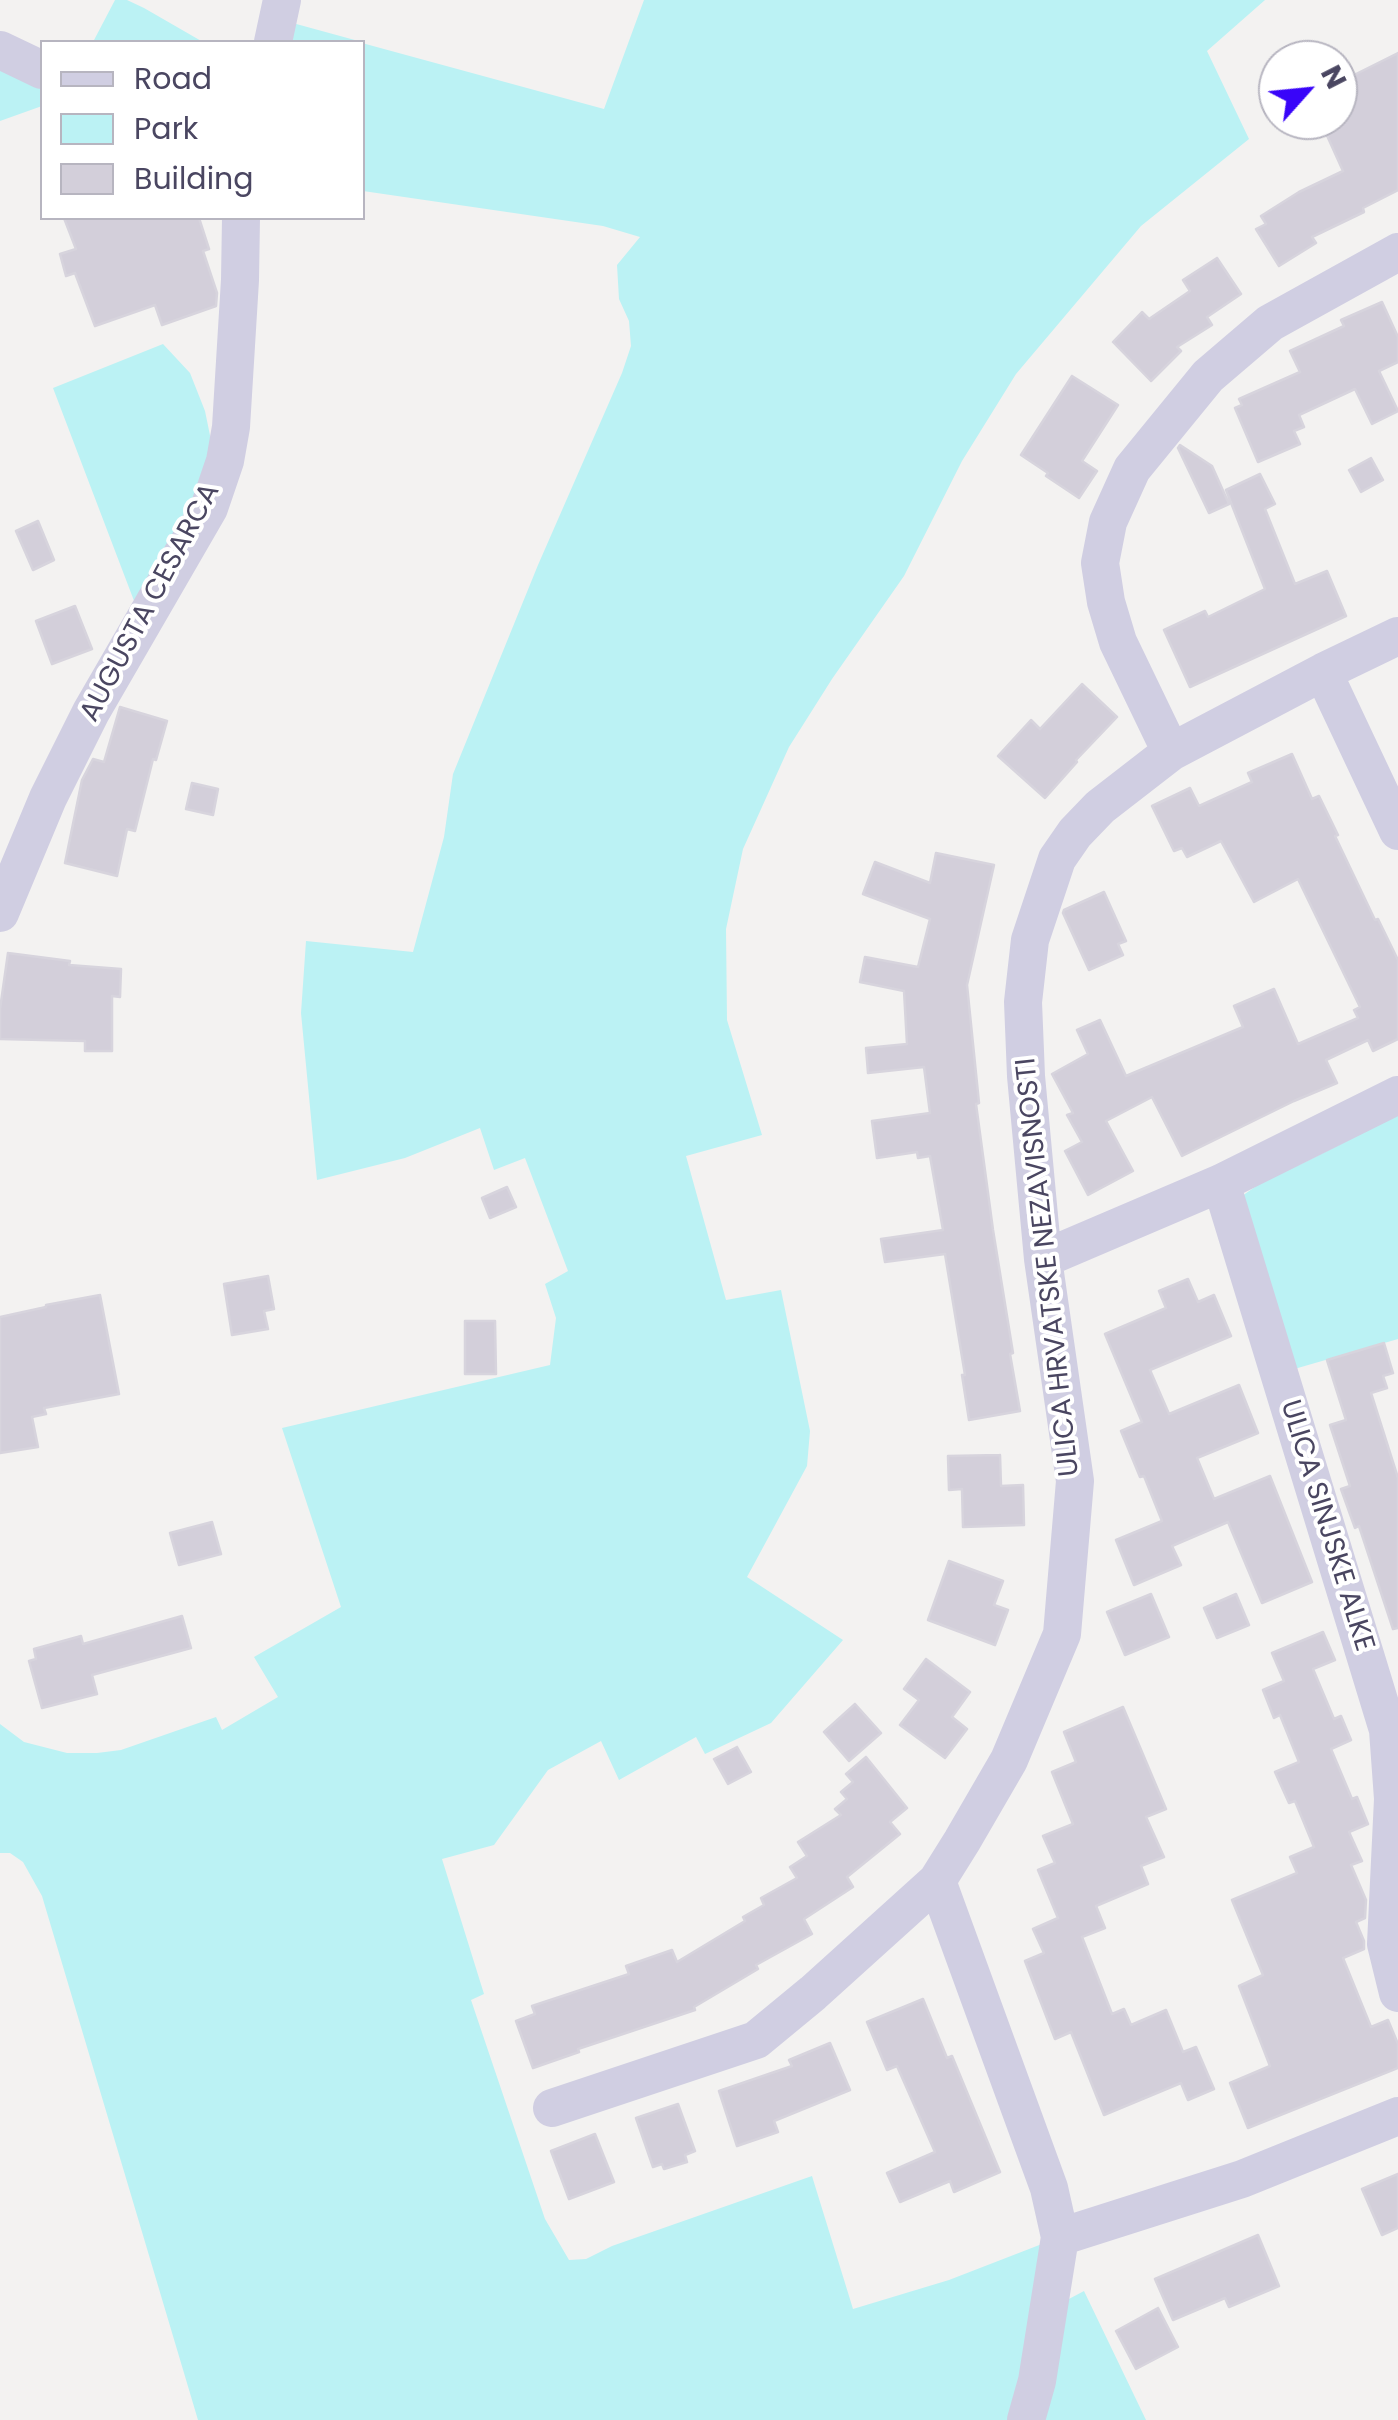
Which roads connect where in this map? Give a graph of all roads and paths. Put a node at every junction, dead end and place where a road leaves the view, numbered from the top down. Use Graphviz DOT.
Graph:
graph roads {
  1 [pos="282,0"];
  2 [pos="273,40"];
  3 [pos="0,50"];
  4 [pos="40,69"];
  5 [pos="241,220"];
  6 [pos="1398,252"];
  7 [pos="1398,636"];
  8 [pos="1323,672"];
  9 [pos="1171,752"];
  10 [pos="1398,832"];
  11 [pos="0,914"];
  12 [pos="1398,1095"];
  13 [pos="1221,1183"];
  14 [pos="1043,1259"];
  15 [pos="937,1880"];
  16 [pos="1398,1993"];
  17 [pos="552,2108"];
  18 [pos="1398,2116"];
  19 [pos="1060,2237"];
  20 [pos="1026,2420"];
  1 -- 2 [label="street"];
  3 -- 4 [label="street"];
  5 -- 11 [label="street, AUGUSTA CESARCA"];
  6 -- 9 [label="street"];
  7 -- 8 [label="street, ULICA HRVATSKE NEZAVISNOSTI"];
  8 -- 9 [label="street, ULICA HRVATSKE NEZAVISNOSTI"];
  8 -- 10 [label="street"];
  9 -- 14 [label="street, ULICA HRVATSKE NEZAVISNOSTI"];
  12 -- 13 [label="street"];
  13 -- 14 [label="street"];
  13 -- 16 [label="street, ULICA SINJSKE ALKE"];
  14 -- 15 [label="street, ULICA HRVATSKE NEZAVISNOSTI"];
  15 -- 17 [label="street, ULICA HRVATSKE NEZAVISNOSTI"];
  15 -- 19 [label="street"];
  18 -- 19 [label="street"];
  19 -- 20 [label="street"];
}
